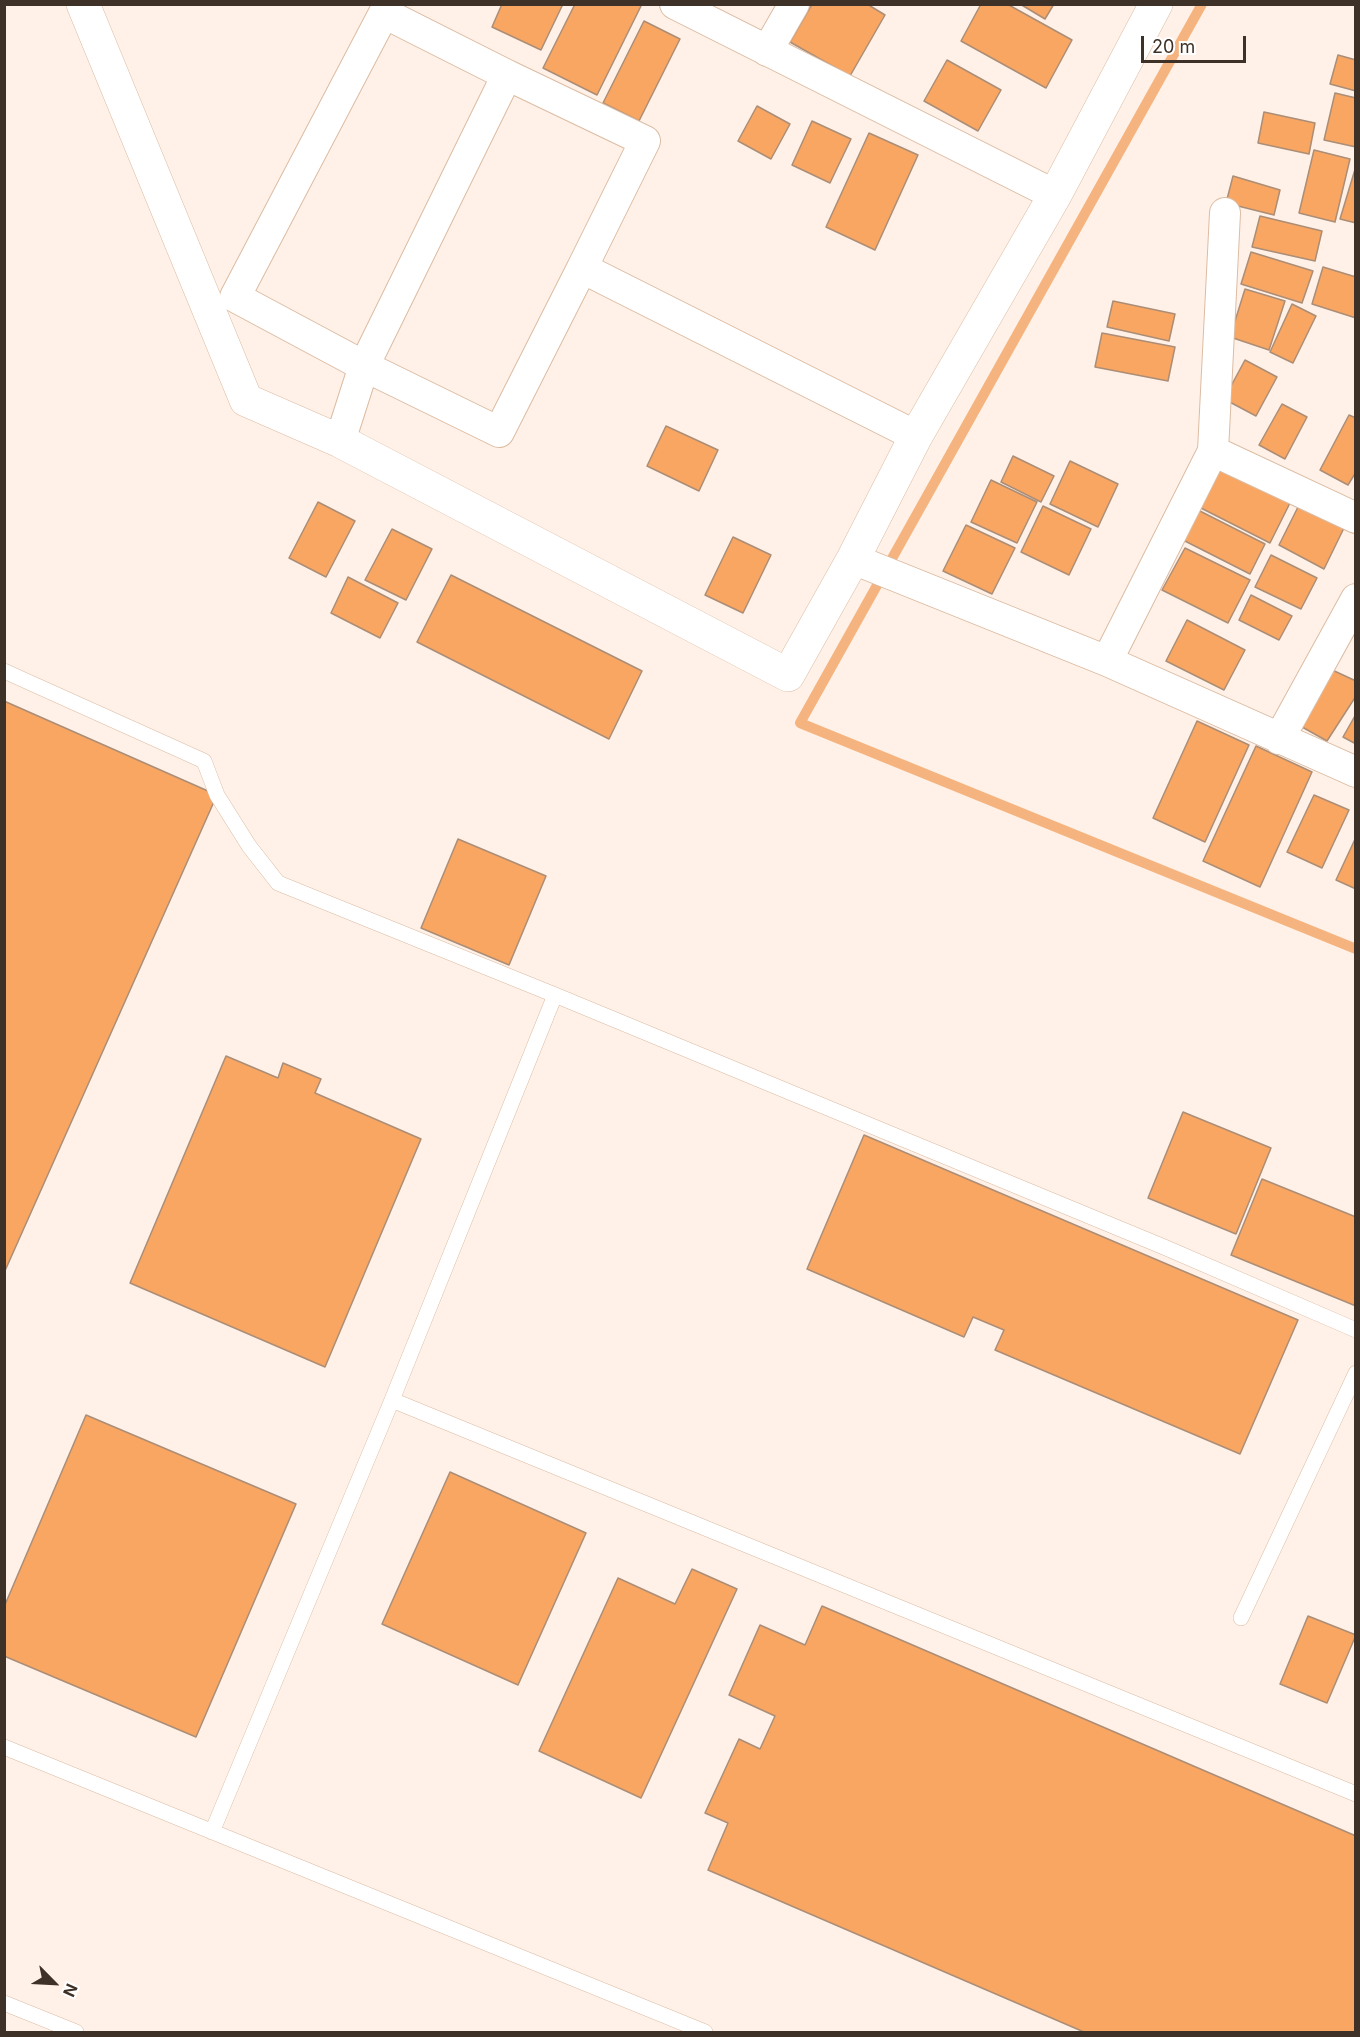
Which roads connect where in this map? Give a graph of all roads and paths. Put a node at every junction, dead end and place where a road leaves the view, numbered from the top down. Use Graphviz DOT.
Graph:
graph roads {
  1 [pos="83,4"];
  2 [pos="675,4"];
  3 [pos="794,4"];
  4 [pos="1156,4"];
  5 [pos="767,51"];
  6 [pos="507,75"];
  7 [pos="1055,195"];
  8 [pos="1226,213"];
  9 [pos="582,268"];
  10 [pos="364,366"];
  11 [pos="916,436"];
  12 [pos="340,441"];
  13 [pos="1214,452"];
  14 [pos="1356,518"];
  15 [pos="852,559"];
  16 [pos="1356,599"];
  17 [pos="1107,661"];
  18 [pos="4,671"];
  19 [pos="1279,739"];
  20 [pos="1356,772"];
  21 [pos="555,995"];
  22 [pos="1356,1330"];
  23 [pos="1356,1373"];
  24 [pos="392,1400"];
  25 [pos="1241,1618"];
  26 [pos="4,1747"];
  27 [pos="1356,1794"];
  28 [pos="212,1832"];
  29 [pos="4,2003"];
  30 [pos="76,2032"];
  31 [pos="705,2032"];
  1 -- 12 [label="street"];
  2 -- 5 [label="street"];
  3 -- 5 [label="street"];
  4 -- 7 [label="street"];
  5 -- 7 [label="street"];
  6 -- 9 [label="street"];
  6 -- 10 [label="street"];
  6 -- 10 [label="street"];
  7 -- 11 [label="street"];
  8 -- 13 [label="street"];
  9 -- 10 [label="street"];
  9 -- 11 [label="street"];
  10 -- 12 [label="street"];
  11 -- 15 [label="street"];
  12 -- 15 [label="street"];
  13 -- 14 [label="street"];
  13 -- 17 [label="street"];
  15 -- 17 [label="street"];
  16 -- 19 [label="street"];
  17 -- 19 [label="street"];
  18 -- 21 [label="lane"];
  19 -- 20 [label="street"];
  21 -- 22 [label="lane"];
  21 -- 24 [label="lane"];
  23 -- 25 [label="lane"];
  24 -- 27 [label="lane"];
  24 -- 28 [label="lane"];
  26 -- 28 [label="lane"];
  28 -- 31 [label="lane"];
  29 -- 30 [label="lane"];
}
